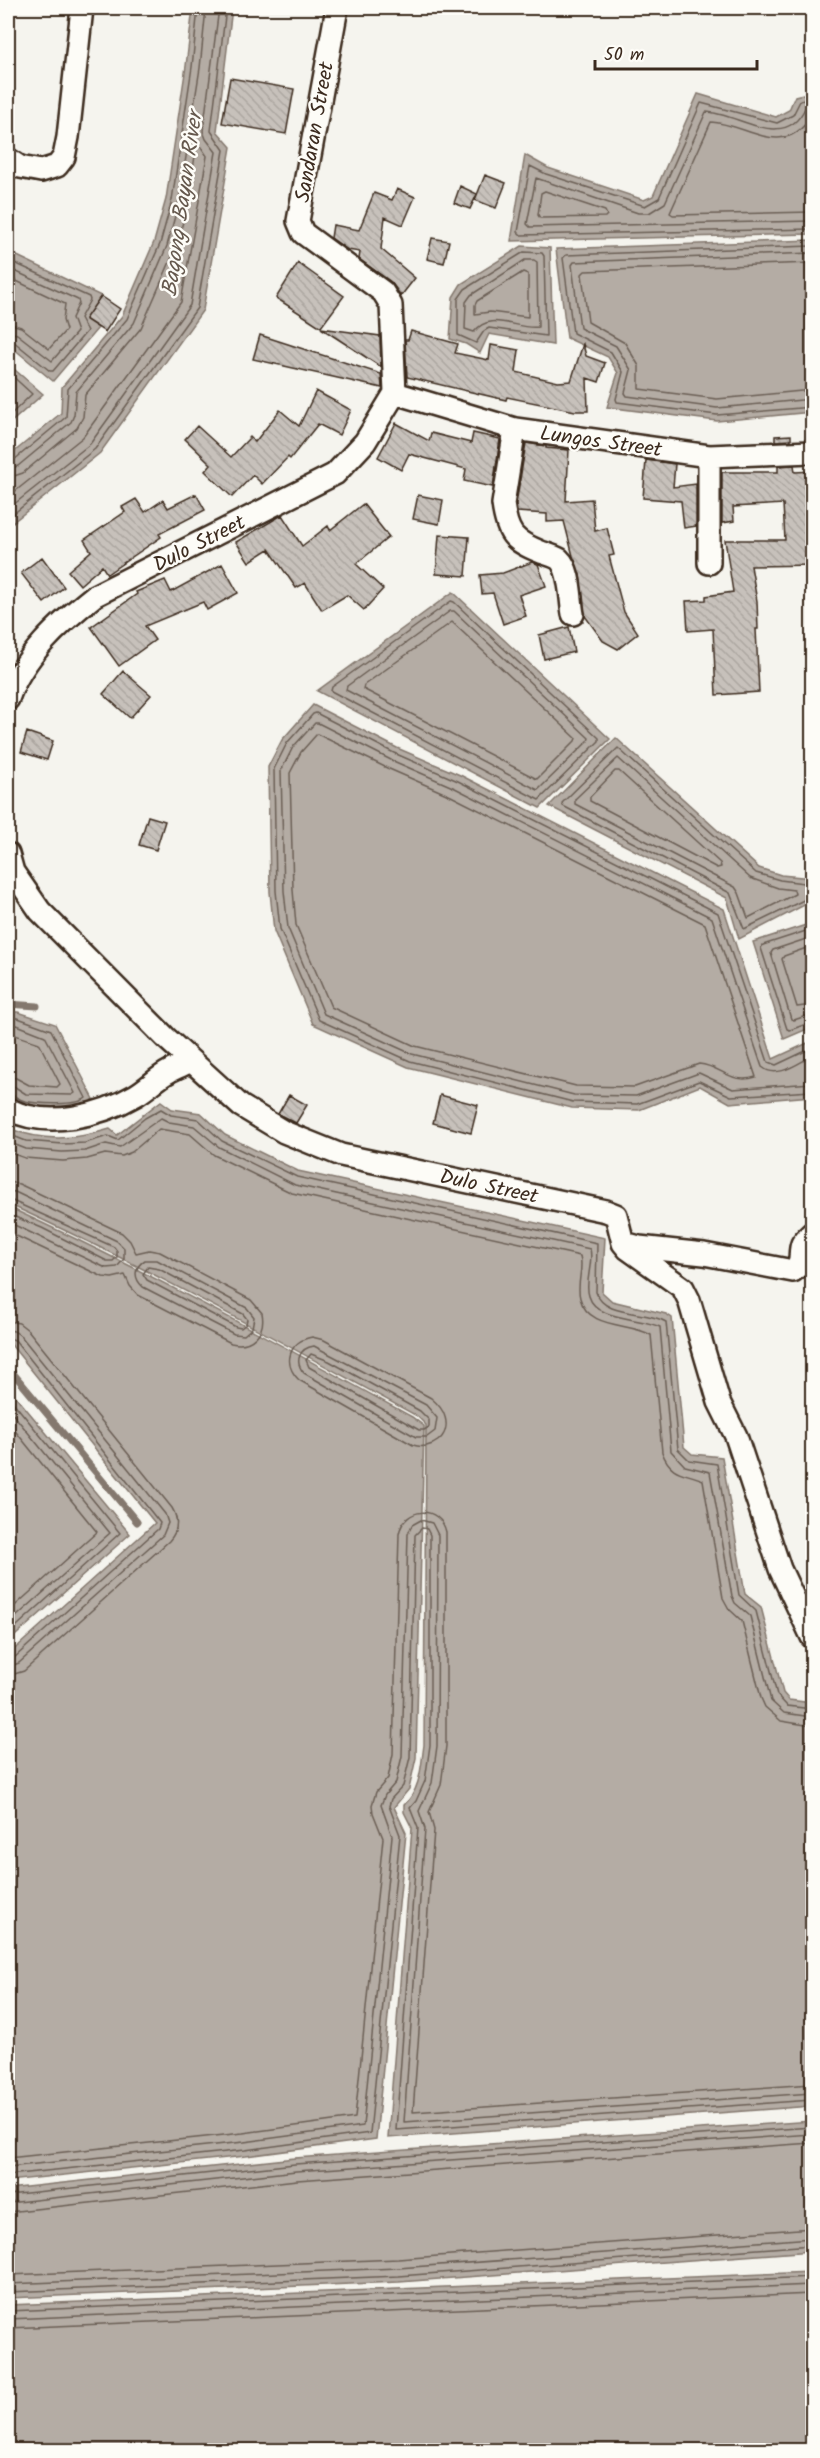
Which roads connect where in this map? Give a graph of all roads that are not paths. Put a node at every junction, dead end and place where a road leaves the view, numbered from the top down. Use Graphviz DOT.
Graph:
graph roads {
  1 [pos="82,8"];
  2 [pos="337,8"];
  3 [pos="8,159"];
  4 [pos="395,393"];
  5 [pos="515,429"];
  6 [pos="813,452"];
  7 [pos="709,456"];
  8 [pos="709,563"];
  9 [pos="573,614"];
  10 [pos="8,699"];
  11 [pos="8,854"];
  12 [pos="191,1061"];
  13 [pos="8,1109"];
  14 [pos="813,1233"];
  15 [pos="623,1243"];
  16 [pos="813,1637"];
  1 -- 3 [label="street"];
  2 -- 4 [label="street, Sandaran Street"];
  4 -- 5 [label="street, Lungos Street"];
  4 -- 10 [label="street, Dulo Street"];
  5 -- 7 [label="street, Lungos Street"];
  5 -- 9 [label="street"];
  6 -- 7 [label="street, Lungos Street"];
  7 -- 8 [label="street"];
  11 -- 12 [label="street, Dulo Street"];
  12 -- 13 [label="street"];
  12 -- 15 [label="street, Dulo Street"];
  14 -- 15 [label="street"];
  15 -- 16 [label="street"];
}
